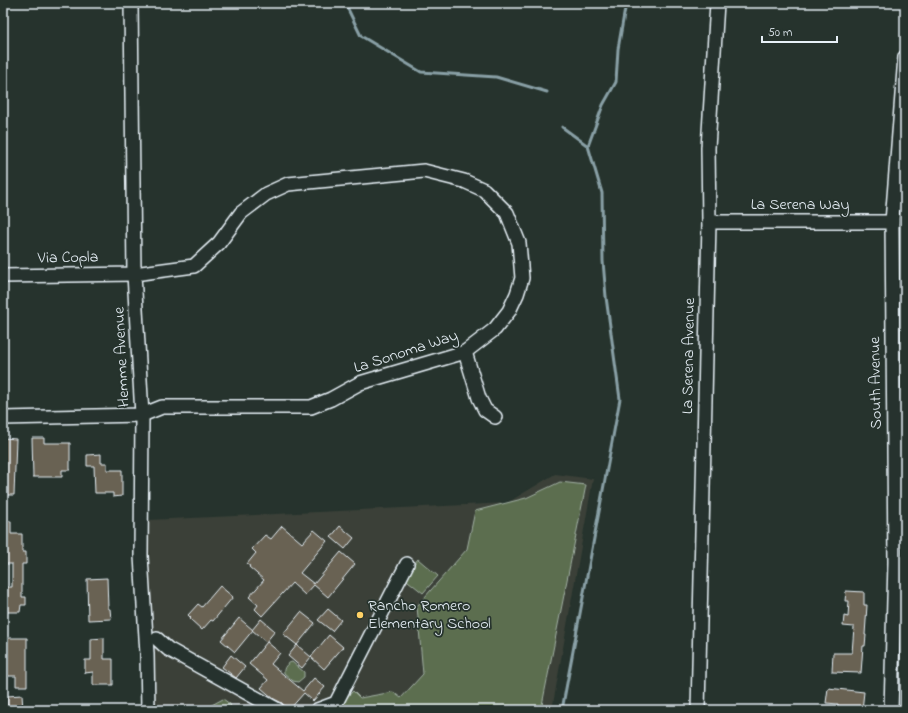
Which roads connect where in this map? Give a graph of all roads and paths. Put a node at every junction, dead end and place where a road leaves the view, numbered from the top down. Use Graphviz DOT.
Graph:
graph roads {
  1 [pos="132,3"];
  2 [pos="717,3"];
  3 [pos="905,57"];
  4 [pos="709,222"];
  5 [pos="892,222"];
  6 [pos="134,274"];
  7 [pos="3,276"];
  8 [pos="465,352"];
  9 [pos="142,415"];
  10 [pos="495,417"];
  11 [pos="3,418"];
  12 [pos="900,562"];
  13 [pos="407,564"];
  14 [pos="157,639"];
  15 [pos="148,710"];
  16 [pos="278,710"];
  17 [pos="317,710"];
  18 [pos="698,710"];
  19 [pos="891,710"];
  1 -- 6 [label="street, Hemme Avenue"];
  2 -- 4 [label="street, La Serena Avenue"];
  3 -- 5 [label="street, South Avenue"];
  4 -- 5 [label="street, La Serena Way"];
  4 -- 18 [label="street, La Serena Avenue"];
  5 -- 12 [label="street, South Avenue"];
  6 -- 7 [label="street, Via Copla"];
  6 -- 8 [label="street, La Sonoma Way"];
  6 -- 9 [label="street, Hemme Avenue"];
  8 -- 9 [label="street, La Sonoma Way"];
  8 -- 10 [label="street"];
  9 -- 11 [label="street"];
  9 -- 15 [label="street, Hemme Avenue"];
  12 -- 19 [label="street, South Avenue"];
  13 -- 17 [label="street"];
  14 -- 16 [label="street"];
}
